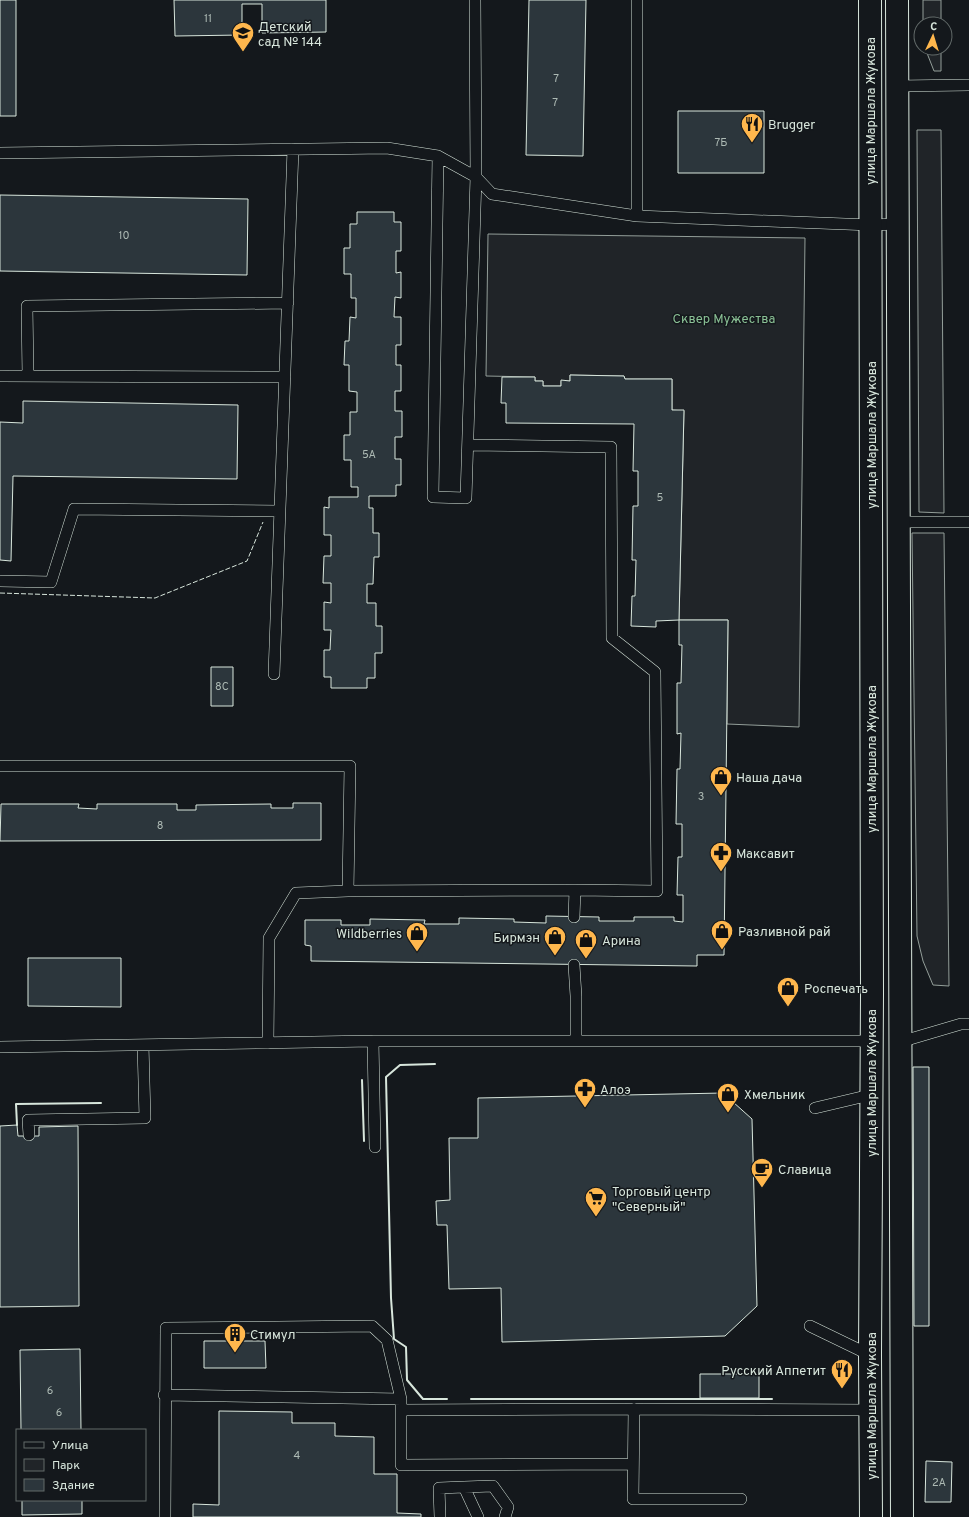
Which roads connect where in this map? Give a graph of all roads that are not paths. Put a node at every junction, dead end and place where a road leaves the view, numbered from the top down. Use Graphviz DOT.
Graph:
graph roads {
  1 [pos="475,0"];
  2 [pos="637,0"];
  3 [pos="870,0"];
  4 [pos="897,0"];
  5 [pos="897,86"];
  6 [pos="969,86"];
  7 [pos="293,149"];
  8 [pos="0,153"];
  9 [pos="438,156"];
  10 [pos="476,177"];
  11 [pos="637,216"];
  12 [pos="898,224"];
  13 [pos="871,225"];
  14 [pos="288,302"];
  15 [pos="0,376"];
  16 [pos="28,376"];
  17 [pos="285,377"];
  18 [pos="468,445"];
  19 [pos="280,511"];
  20 [pos="899,522"];
  21 [pos="969,522"];
  22 [pos="0,581"];
  23 [pos="274,674"];
  24 [pos="0,766"];
  25 [pos="575,890"];
  26 [pos="348,891"];
  27 [pos="574,917"];
  28 [pos="574,964"];
  29 [pos="969,1024"];
  30 [pos="373,1041"];
  31 [pos="576,1041"];
  32 [pos="871,1041"];
  33 [pos="900,1042"];
  34 [pos="268,1043"];
  35 [pos="143,1045"];
  36 [pos="0,1047"];
  37 [pos="870,1095"];
  38 [pos="815,1108"];
  39 [pos="29,1135"];
  40 [pos="375,1147"];
  41 [pos="810,1326"];
  42 [pos="870,1355"];
  43 [pos="164,1395"];
  44 [pos="400,1399"];
  45 [pos="634,1409"];
  46 [pos="401,1410"];
  47 [pos="871,1410"];
  48 [pos="633,1464"];
  49 [pos="464,1487"];
  50 [pos="741,1498"];
  51 [pos="164,1517"];
  52 [pos="440,1517"];
  53 [pos="478,1517"];
  54 [pos="505,1517"];
  55 [pos="871,1517"];
  56 [pos="902,1517"];
  1 -- 10 [label="lane"];
  2 -- 11 [label="lane"];
  3 -- 13 [label="street, улица Маршала Жукова"];
  4 -- 5 [label="street, улица Маршала Жукова"];
  5 -- 6 [label="lane"];
  5 -- 12 [label="street, улица Маршала Жукова"];
  7 -- 8 [label="lane"];
  7 -- 9 [label="lane"];
  7 -- 14 [label="lane"];
  9 -- 10 [label="lane"];
  9 -- 18 [label="lane"];
  10 -- 11 [label="lane"];
  10 -- 18 [label="lane"];
  11 -- 13 [label="lane"];
  12 -- 13 [label="lane"];
  12 -- 20 [label="street, улица Маршала Жукова"];
  13 -- 32 [label="street, улица Маршала Жукова"];
  14 -- 16 [label="lane"];
  14 -- 17 [label="lane"];
  15 -- 16 [label="lane"];
  16 -- 17 [label="lane"];
  17 -- 19 [label="lane"];
  18 -- 25 [label="lane"];
  19 -- 22 [label="lane"];
  19 -- 23 [label="lane"];
  20 -- 21 [label="lane"];
  20 -- 33 [label="street, улица Маршала Жукова"];
  24 -- 26 [label="lane"];
  25 -- 26 [label="lane"];
  25 -- 27 [label="lane"];
  26 -- 34 [label="lane"];
  28 -- 31 [label="lane"];
  29 -- 33 [label="lane"];
  30 -- 31 [label="lane"];
  30 -- 34 [label="lane"];
  30 -- 40 [label="lane"];
  31 -- 32 [label="lane"];
  32 -- 33 [label="street"];
  32 -- 37 [label="street, улица Маршала Жукова"];
  33 -- 56 [label="street, улица Маршала Жукова"];
  34 -- 35 [label="lane"];
  35 -- 36 [label="lane"];
  35 -- 39 [label="lane"];
  37 -- 38 [label="lane"];
  37 -- 42 [label="street, улица Маршала Жукова"];
  41 -- 42 [label="lane"];
  42 -- 47 [label="street, улица Маршала Жукова"];
  43 -- 44 [label="lane"];
  43 -- 44 [label="lane"];
  43 -- 51 [label="lane"];
  44 -- 46 [label="lane"];
  45 -- 46 [label="lane"];
  45 -- 47 [label="lane"];
  45 -- 48 [label="lane"];
  46 -- 48 [label="lane"];
  47 -- 55 [label="street, улица Маршала Жукова"];
  48 -- 50 [label="lane"];
  49 -- 52 [label="lane"];
  49 -- 53 [label="lane"];
  49 -- 54 [label="lane"];
}
